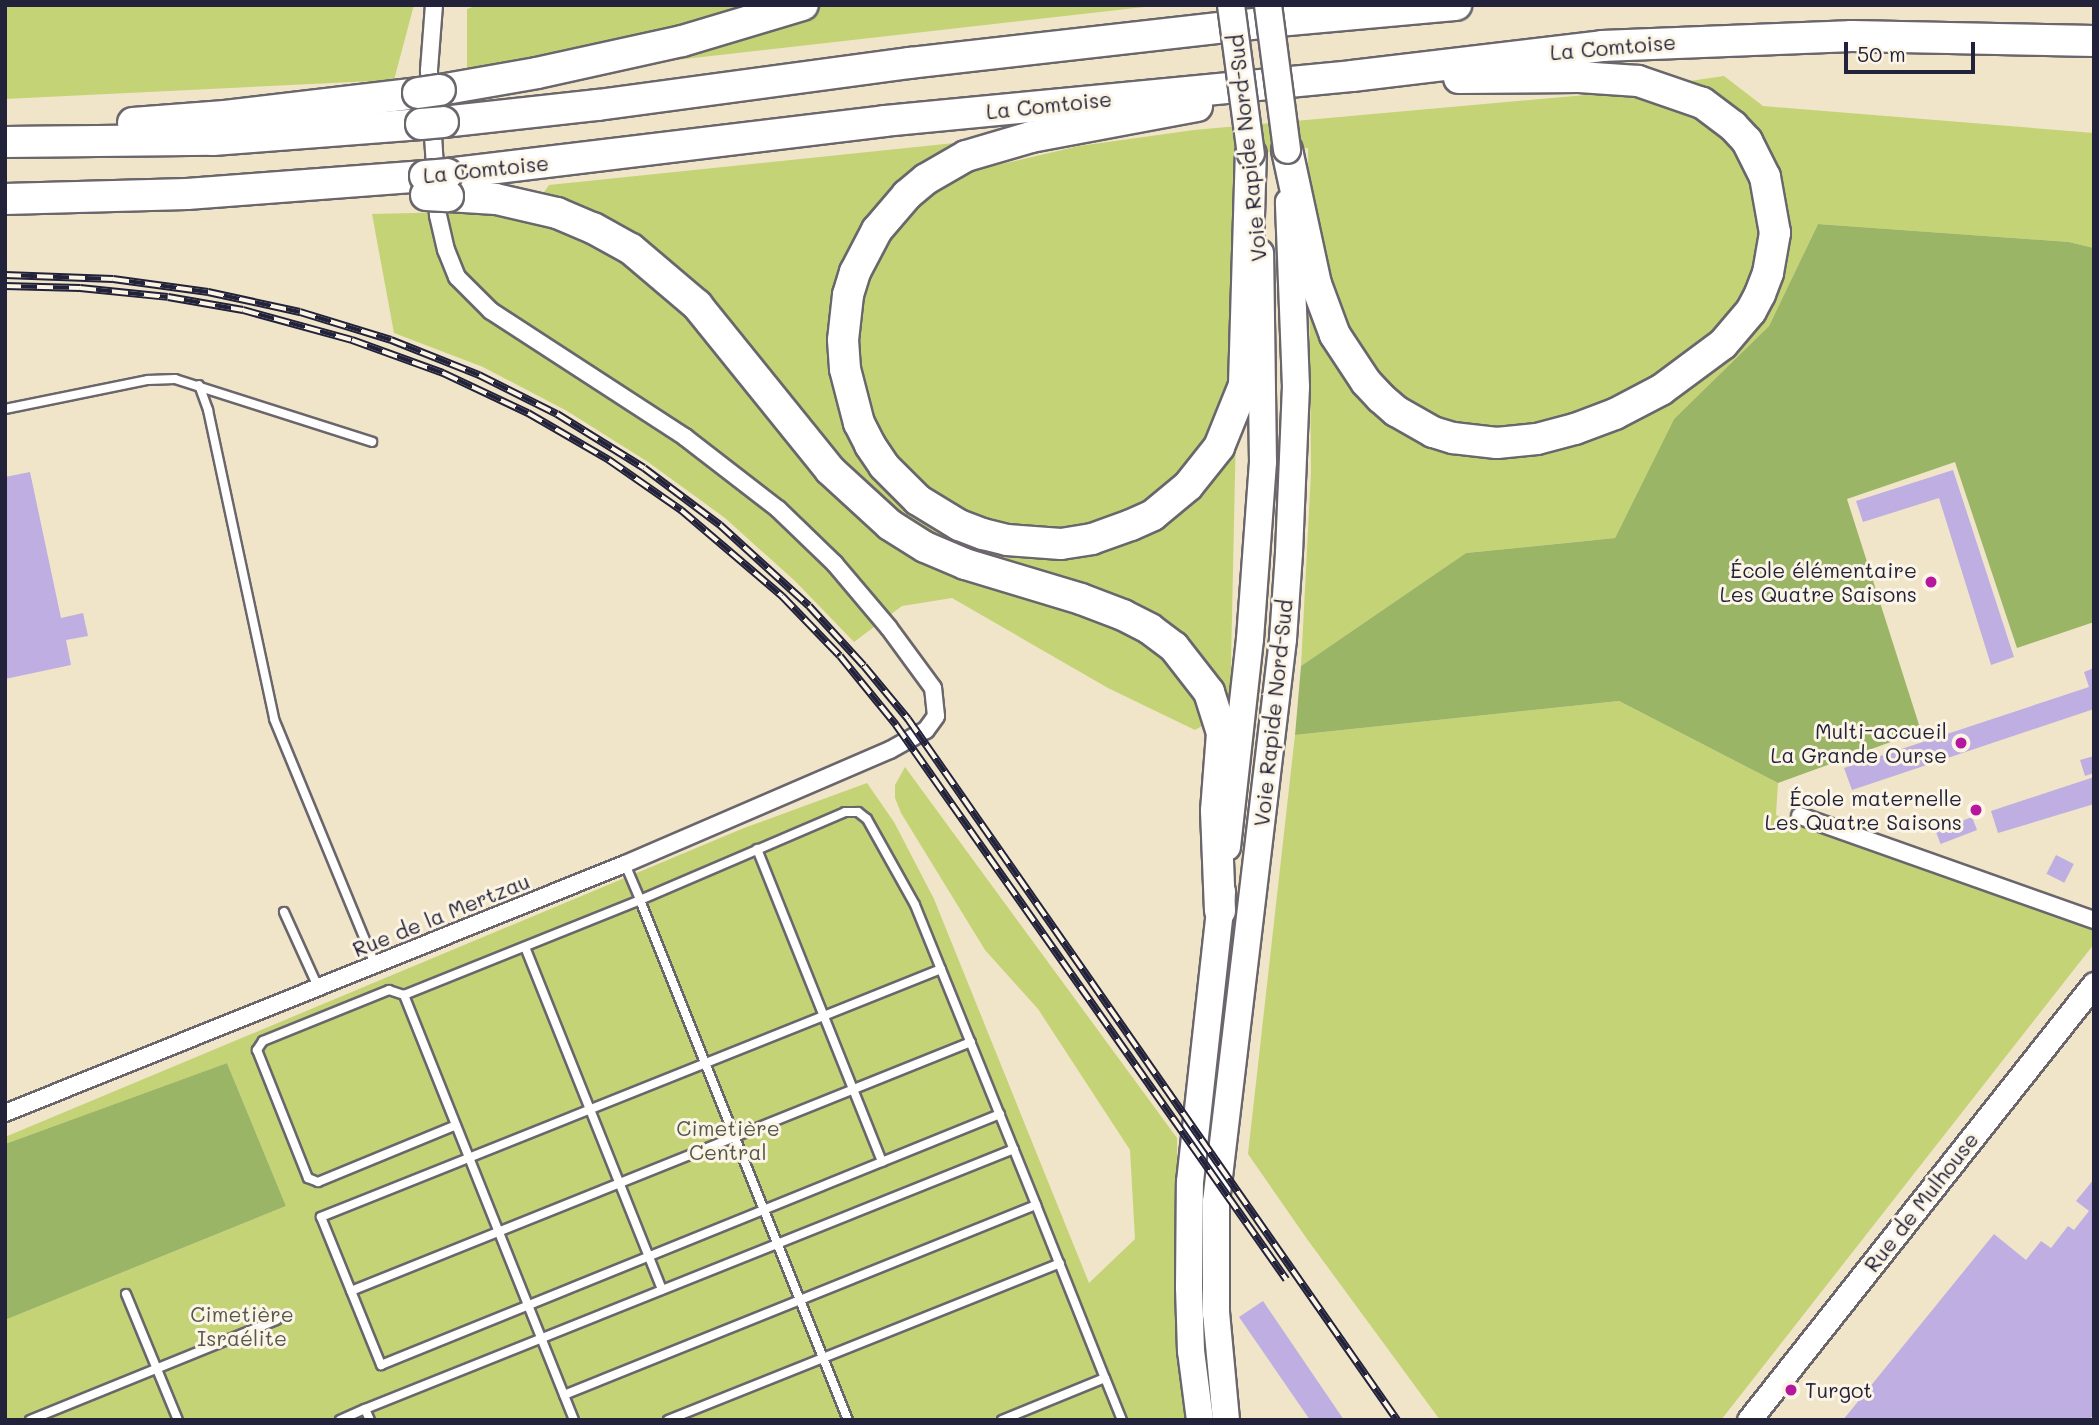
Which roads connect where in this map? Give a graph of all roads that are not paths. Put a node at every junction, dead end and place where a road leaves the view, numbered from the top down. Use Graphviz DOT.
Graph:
graph roads {
  1 [pos="434,5"];
  2 [pos="803,5"];
  3 [pos="1231,5"];
  4 [pos="1271,5"];
  5 [pos="1456,5"];
  6 [pos="2094,41"];
  7 [pos="910,63"];
  8 [pos="1352,76"];
  9 [pos="1289,80"];
  10 [pos="16,142"];
  11 [pos="1287,150"];
  12 [pos="1251,154"];
  13 [pos="436,185"];
  14 [pos="5,199"];
  15 [pos="199,385"];
  16 [pos="5,409"];
  17 [pos="372,442"];
  18 [pos="1800,816"];
  19 [pos="757,849"];
  20 [pos="625,864"];
  21 [pos="640,900"];
  22 [pos="1220,911"];
  23 [pos="284,912"];
  24 [pos="2094,920"];
  25 [pos="525,947"];
  26 [pos="375,964"];
  27 [pos="941,969"];
  28 [pos="2094,984"];
  29 [pos="318,987"];
  30 [pos="404,995"];
  31 [pos="824,1016"];
  32 [pos="971,1042"];
  33 [pos="706,1062"];
  34 [pos="853,1089"];
  35 [pos="589,1109"];
  36 [pos="5,1113"];
  37 [pos="1000,1114"];
  38 [pos="456,1125"];
  39 [pos="736,1136"];
  40 [pos="1014,1149"];
  41 [pos="470,1157"];
  42 [pos="882,1162"];
  43 [pos="619,1183"];
  44 [pos="1036,1205"];
  45 [pos="765,1209"];
  46 [pos="499,1231"];
  47 [pos="778,1243"];
  48 [pos="649,1256"];
  49 [pos="1060,1263"];
  50 [pos="663,1290"];
  51 [pos="351,1291"];
  52 [pos="127,1294"];
  53 [pos="801,1299"];
  54 [pos="528,1305"];
  55 [pos="276,1320"];
  56 [pos="542,1339"];
  57 [pos="824,1358"];
  58 [pos="157,1369"];
  59 [pos="1105,1378"];
  60 [pos="564,1395"];
  61 [pos="365,1409"];
  62 [pos="30,1420"];
  63 [pos="178,1420"];
  64 [pos="340,1420"];
  65 [pos="369,1420"];
  66 [pos="574,1420"];
  67 [pos="668,1420"];
  68 [pos="848,1420"];
  69 [pos="1002,1420"];
  70 [pos="1122,1420"];
  71 [pos="1200,1420"];
  72 [pos="1226,1420"];
  73 [pos="1749,1420"];
  1 -- 20 [label="street, Rue de la Mertzau"];
  2 -- 10 [label="highway"];
  3 -- 12 [label="highway, Voie Rapide Nord-Sud, bridge"];
  4 -- 7 [label="highway"];
  4 -- 11 [label="highway, Voie Rapide Nord-Sud, bridge"];
  5 -- 7 [label="highway"];
  6 -- 8 [label="highway, La Comtoise"];
  7 -- 10 [label="highway"];
  8 -- 9 [label="highway, La Comtoise"];
  8 -- 11 [label="highway"];
  9 -- 12 [label="highway"];
  9 -- 13 [label="highway, La Comtoise"];
  11 -- 72 [label="highway, Voie Rapide Nord-Sud"];
  12 -- 22 [label="highway, Voie Rapide Nord-Sud"];
  13 -- 14 [label="highway, La Comtoise"];
  13 -- 22 [label="highway"];
  15 -- 16 [label="lane"];
  15 -- 17 [label="lane"];
  15 -- 26 [label="lane"];
  18 -- 24 [label="street"];
  19 -- 21 [label="lane"];
  19 -- 27 [label="lane"];
  19 -- 31 [label="lane"];
  20 -- 21 [label="lane"];
  20 -- 26 [label="street, Rue de la Mertzau"];
  21 -- 25 [label="lane"];
  21 -- 33 [label="lane"];
  22 -- 71 [label="highway, Voie Rapide Nord-Sud"];
  23 -- 29 [label="lane"];
  25 -- 30 [label="lane"];
  25 -- 35 [label="lane"];
  26 -- 29 [label="street, Rue de la Mertzau"];
  27 -- 31 [label="lane"];
  27 -- 32 [label="lane"];
  28 -- 73 [label="main road, Rue de Mulhouse"];
  29 -- 36 [label="street, Rue de la Mertzau"];
  30 -- 38 [label="lane"];
  30 -- 38 [label="lane"];
  31 -- 33 [label="lane"];
  31 -- 34 [label="lane"];
  32 -- 34 [label="lane"];
  32 -- 37 [label="lane"];
  33 -- 35 [label="lane"];
  33 -- 39 [label="lane"];
  34 -- 39 [label="lane"];
  34 -- 42 [label="lane"];
  35 -- 41 [label="lane"];
  35 -- 43 [label="lane"];
  37 -- 40 [label="lane"];
  37 -- 42 [label="lane"];
  38 -- 41 [label="lane"];
  39 -- 43 [label="lane"];
  39 -- 45 [label="lane"];
  40 -- 44 [label="lane"];
  40 -- 47 [label="lane"];
  41 -- 46 [label="lane"];
  41 -- 51 [label="lane"];
  42 -- 45 [label="lane"];
  43 -- 46 [label="lane"];
  43 -- 48 [label="lane"];
  44 -- 49 [label="lane"];
  44 -- 53 [label="lane"];
  45 -- 47 [label="lane"];
  45 -- 48 [label="lane"];
  46 -- 51 [label="lane"];
  46 -- 54 [label="lane"];
  47 -- 50 [label="lane"];
  47 -- 53 [label="lane"];
  48 -- 50 [label="lane"];
  48 -- 54 [label="lane"];
  49 -- 57 [label="lane"];
  49 -- 59 [label="lane"];
  50 -- 56 [label="lane"];
  51 -- 54 [label="lane"];
  52 -- 58 [label="lane"];
  53 -- 57 [label="lane"];
  53 -- 60 [label="lane"];
  54 -- 56 [label="lane"];
  55 -- 58 [label="lane"];
  56 -- 60 [label="lane"];
  56 -- 61 [label="lane"];
  57 -- 67 [label="lane"];
  57 -- 68 [label="lane"];
  58 -- 62 [label="lane"];
  58 -- 63 [label="lane"];
  59 -- 69 [label="lane"];
  59 -- 70 [label="lane"];
  60 -- 66 [label="lane"];
  61 -- 64 [label="lane"];
  61 -- 65 [label="lane"];
}
